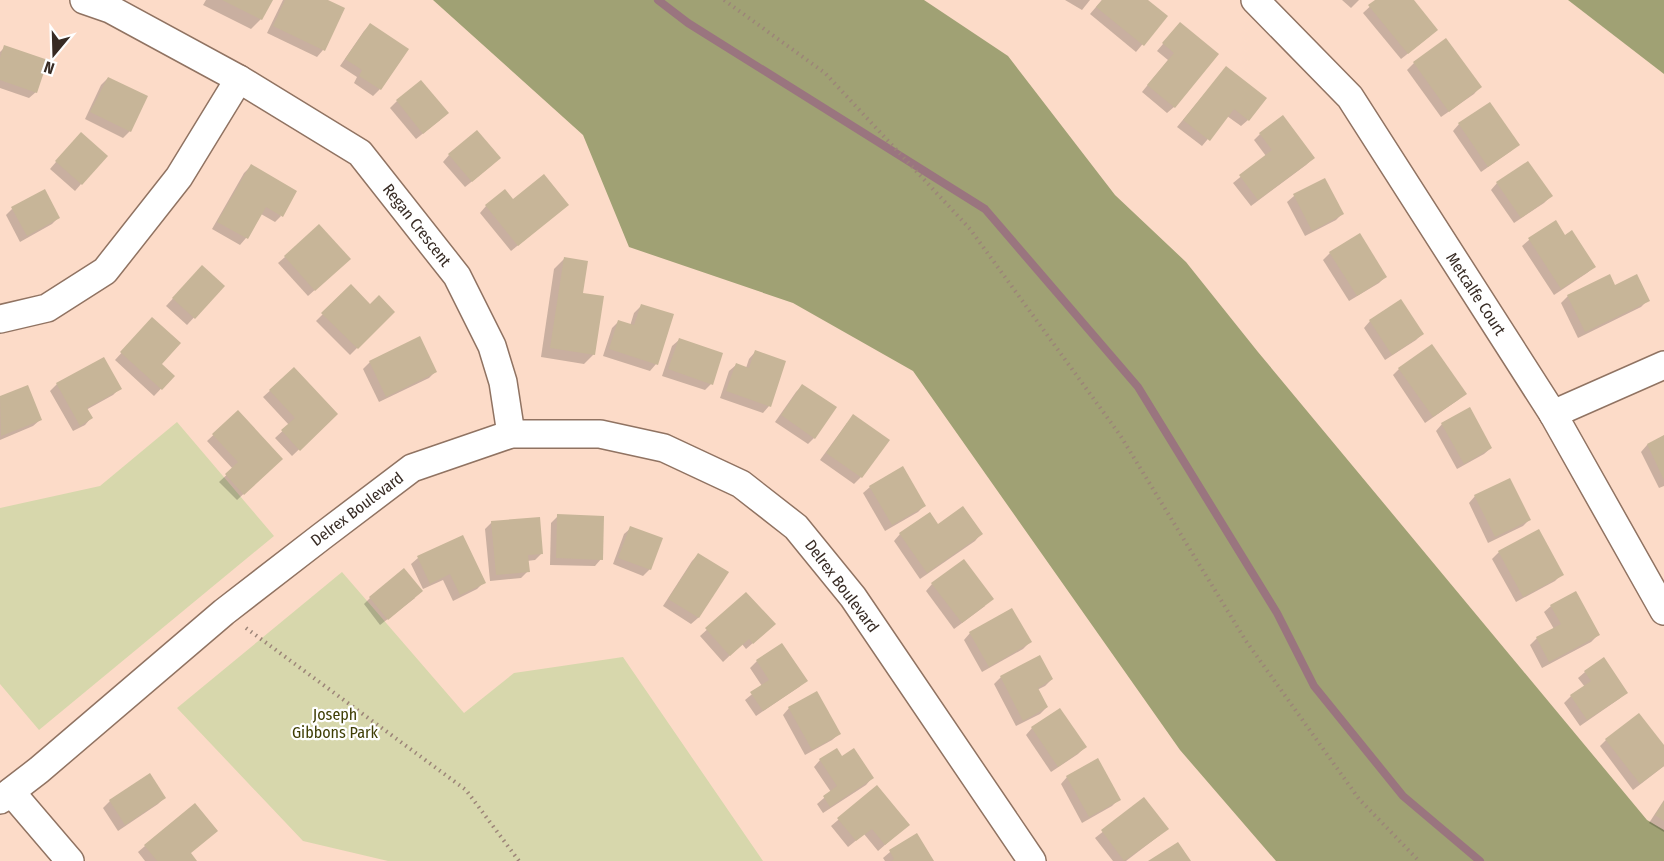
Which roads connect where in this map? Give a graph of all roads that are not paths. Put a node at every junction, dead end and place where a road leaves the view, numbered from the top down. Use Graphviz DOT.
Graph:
graph roads {
  1 [pos="84,0"];
  2 [pos="1255,0"];
  3 [pos="239,79"];
  4 [pos="0,319"];
  5 [pos="1664,365"];
  6 [pos="1553,414"];
  7 [pos="511,434"];
  8 [pos="1664,611"];
  9 [pos="5,796"];
  10 [pos="70,861"];
  11 [pos="1032,861"];
  1 -- 3 [label="street, Regan Crescent"];
  2 -- 6 [label="street, Metcalfe Court"];
  3 -- 4 [label="street"];
  3 -- 7 [label="street, Regan Crescent"];
  5 -- 6 [label="street"];
  6 -- 8 [label="street, Metcalfe Court"];
  7 -- 9 [label="street, Delrex Boulevard"];
  7 -- 11 [label="street, Delrex Boulevard"];
  9 -- 10 [label="street"];
}
